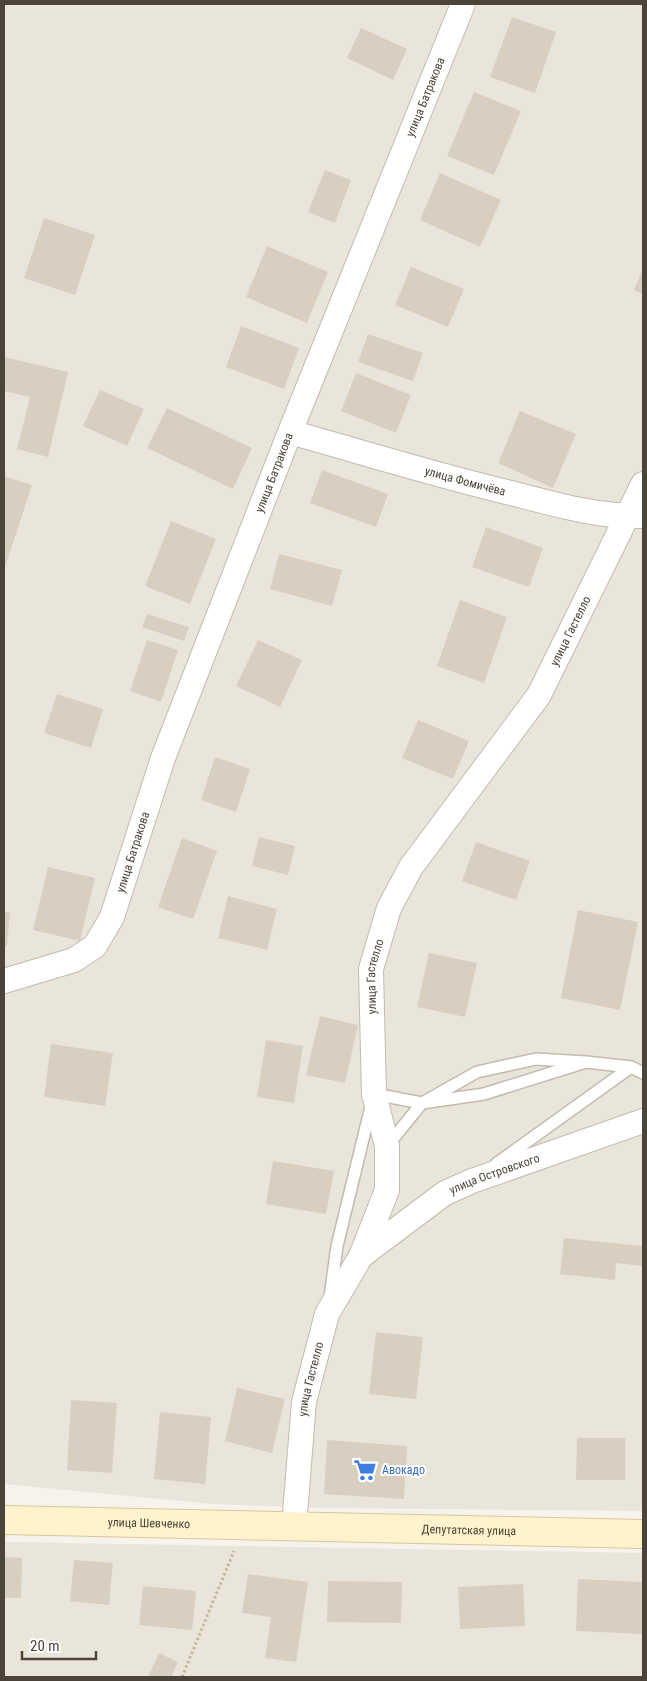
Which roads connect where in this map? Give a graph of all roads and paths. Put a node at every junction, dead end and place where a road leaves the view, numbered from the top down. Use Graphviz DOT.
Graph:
graph roads {
  1 [pos="464,4"];
  2 [pos="290,432"];
  3 [pos="643,484"];
  4 [pos="635,516"];
  5 [pos="4,981"];
  6 [pos="586,1062"];
  7 [pos="631,1067"];
  8 [pos="643,1073"];
  9 [pos="374,1094"];
  10 [pos="422,1103"];
  11 [pos="643,1121"];
  12 [pos="387,1146"];
  13 [pos="472,1181"];
  14 [pos="361,1256"];
  15 [pos="328,1314"];
  16 [pos="4,1520"];
  17 [pos="244,1525"];
  18 [pos="294,1526"];
  19 [pos="643,1534"];
  20 [pos="182,1677"];
  1 -- 2 [label="street, улица Батракова"];
  2 -- 4 [label="street, улица Фомичёва"];
  2 -- 5 [label="street, улица Батракова"];
  3 -- 4 [label="street, улица Гастелло"];
  4 -- 9 [label="street, улица Гастелло"];
  6 -- 7 [label="lane"];
  6 -- 10 [label="lane"];
  6 -- 10 [label="lane"];
  7 -- 8 [label="lane"];
  7 -- 13 [label="lane"];
  9 -- 10 [label="lane"];
  9 -- 12 [label="street, улица Гастелло"];
  9 -- 15 [label="lane"];
  10 -- 12 [label="lane"];
  11 -- 13 [label="street, улица Островского"];
  12 -- 14 [label="street, улица Гастелло"];
  13 -- 14 [label="street, улица Островского"];
  14 -- 15 [label="street, улица Гастелло"];
  15 -- 18 [label="street, улица Гастелло"];
  16 -- 17 [label="main road, улица Шевченко"];
  17 -- 18 [label="main road, улица Шевченко"];
  17 -- 20 [label="path"];
  18 -- 19 [label="main road, Депутатская улица"];
}
